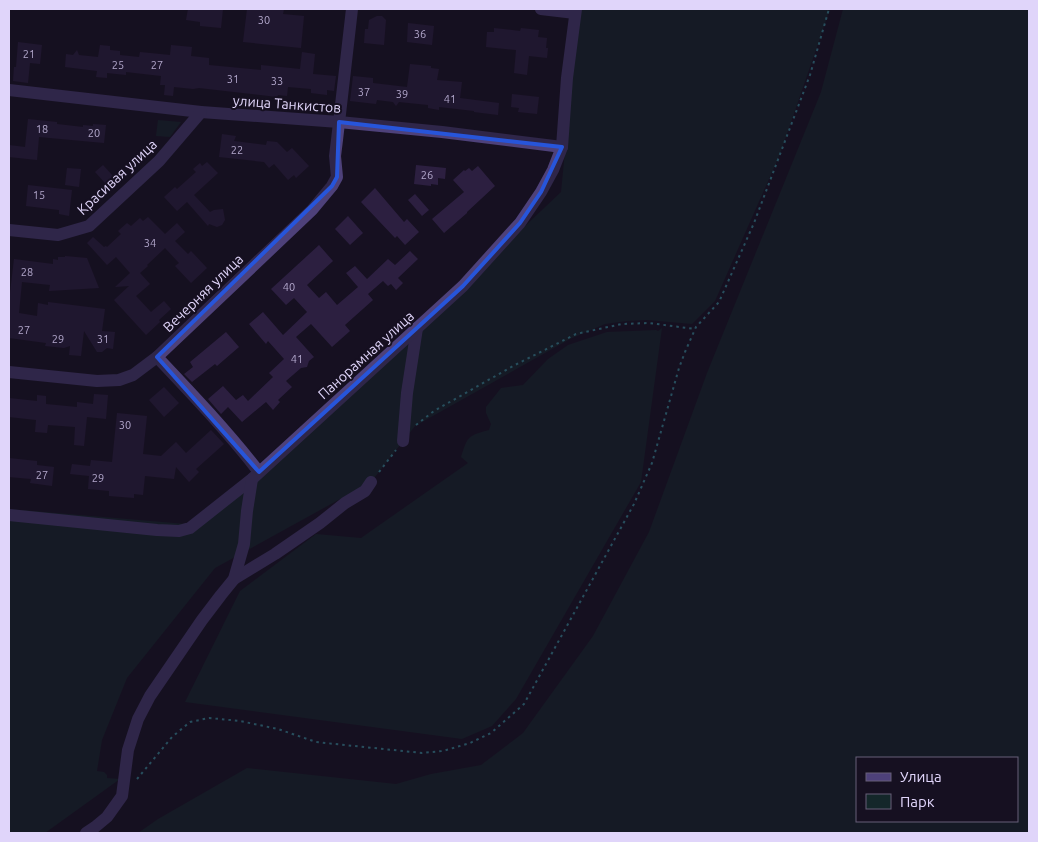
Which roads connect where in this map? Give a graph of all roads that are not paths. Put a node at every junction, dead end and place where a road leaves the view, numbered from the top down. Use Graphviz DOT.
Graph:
graph roads {
  1 [pos="352,9"];
  2 [pos="541,9"];
  3 [pos="576,11"];
  4 [pos="9,90"];
  5 [pos="201,112"];
  6 [pos="339,122"];
  7 [pos="562,147"];
  8 [pos="9,230"];
  9 [pos="417,328"];
  10 [pos="158,356"];
  11 [pos="9,372"];
  12 [pos="403,441"];
  13 [pos="255,476"];
  14 [pos="371,482"];
  15 [pos="9,514"];
  16 [pos="234,579"];
  17 [pos="86,833"];
  1 -- 6 [label="street, Вечерняя улица"];
  2 -- 3 [label="street"];
  3 -- 7 [label="street, Панорамная улица"];
  4 -- 5 [label="street, улица Танкистов"];
  5 -- 6 [label="street, улица Танкистов"];
  5 -- 8 [label="street, Красивая улица"];
  6 -- 7 [label="street, улица Танкистов"];
  6 -- 10 [label="street, Вечерняя улица"];
  7 -- 9 [label="street, Панорамная улица"];
  9 -- 12 [label="street"];
  9 -- 13 [label="street, Панорамная улица"];
  10 -- 11 [label="street, Вечерняя улица"];
  10 -- 13 [label="street"];
  13 -- 15 [label="street, Панорамная улица"];
  13 -- 16 [label="street"];
  14 -- 16 [label="street"];
  16 -- 17 [label="street"];
}
